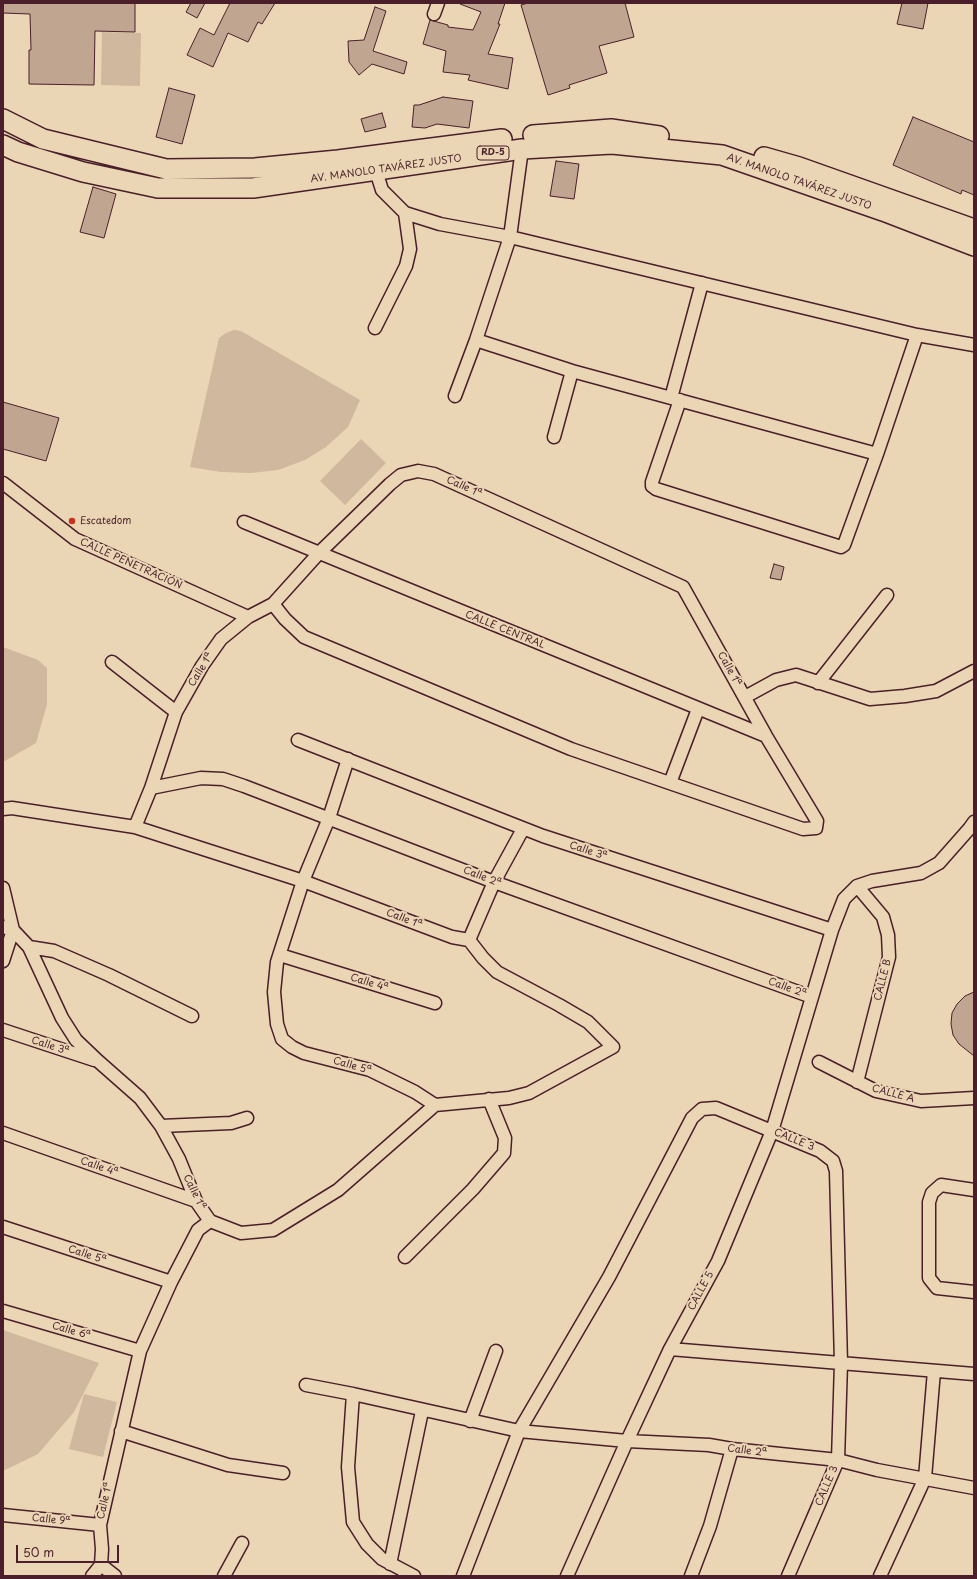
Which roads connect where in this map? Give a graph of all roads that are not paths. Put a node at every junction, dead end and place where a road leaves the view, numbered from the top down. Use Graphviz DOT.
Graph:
graph roads {
  1 [pos="3,119"];
  2 [pos="3,145"];
  3 [pos="522,149"];
  4 [pos="376,171"];
  5 [pos="405,213"];
  6 [pos="974,229"];
  7 [pos="510,237"];
  8 [pos="974,246"];
  9 [pos="702,283"];
  10 [pos="375,328"];
  11 [pos="917,335"];
  12 [pos="476,340"];
  13 [pos="974,345"];
  14 [pos="572,371"];
  15 [pos="455,396"];
  16 [pos="675,399"];
  17 [pos="554,437"];
  18 [pos="877,454"];
  19 [pos="3,483"];
  20 [pos="244,522"];
  21 [pos="318,553"];
  22 [pos="887,594"];
  23 [pos="273,604"];
  24 [pos="248,617"];
  25 [pos="112,662"];
  26 [pos="974,671"];
  27 [pos="818,683"];
  28 [pos="745,697"];
  29 [pos="698,709"];
  30 [pos="176,712"];
  31 [pos="766,736"];
  32 [pos="298,740"];
  33 [pos="348,759"];
  34 [pos="670,783"];
  35 [pos="150,788"];
  36 [pos="3,809"];
  37 [pos="329,818"];
  38 [pos="974,822"];
  39 [pos="135,827"];
  40 [pos="523,829"];
  41 [pos="303,881"];
  42 [pos="494,882"];
  43 [pos="857,886"];
  44 [pos="3,888"];
  45 [pos="8,928"];
  46 [pos="832,930"];
  47 [pos="469,940"];
  48 [pos="29,947"];
  49 [pos="280,955"];
  50 [pos="3,961"];
  51 [pos="812,997"];
  52 [pos="435,1003"];
  53 [pos="192,1016"];
  54 [pos="3,1030"];
  55 [pos="98,1061"];
  56 [pos="819,1062"];
  57 [pos="857,1082"];
  58 [pos="974,1098"];
  59 [pos="488,1100"];
  60 [pos="435,1105"];
  61 [pos="247,1118"];
  62 [pos="161,1126"];
  63 [pos="772,1131"];
  64 [pos="3,1133"];
  65 [pos="974,1190"];
  66 [pos="196,1201"];
  67 [pos="210,1221"];
  68 [pos="3,1227"];
  69 [pos="406,1257"];
  70 [pos="171,1282"];
  71 [pos="974,1292"];
  72 [pos="3,1311"];
  73 [pos="670,1349"];
  74 [pos="496,1350"];
  75 [pos="140,1351"];
  76 [pos="841,1363"];
  77 [pos="934,1371"];
  78 [pos="974,1374"];
  79 [pos="306,1385"];
  80 [pos="353,1394"];
  81 [pos="422,1411"];
  82 [pos="470,1421"];
  83 [pos="121,1431"];
  84 [pos="519,1431"];
  85 [pos="626,1441"];
  86 [pos="732,1450"];
  87 [pos="838,1460"];
  88 [pos="283,1473"];
  89 [pos="925,1478"];
  90 [pos="974,1488"];
  91 [pos="3,1515"];
  92 [pos="100,1525"];
  93 [pos="242,1543"];
  94 [pos="390,1564"];
  95 [pos="101,1565"];
  96 [pos="92,1576"];
  97 [pos="115,1576"];
  98 [pos="224,1576"];
  99 [pos="414,1576"];
  100 [pos="463,1576"];
  101 [pos="567,1576"];
  102 [pos="691,1576"];
  103 [pos="788,1576"];
  104 [pos="880,1576"];
  1 -- 6 [label="main road, AV. MANOLO TAVÁREZ JUSTO / RD-5"];
  2 -- 4 [label="main road, AV. MANOLO TAVÁREZ JUSTO / RD-5"];
  3 -- 4 [label="main road, AV. MANOLO TAVÁREZ JUSTO / RD-5"];
  3 -- 7 [label="street"];
  3 -- 8 [label="main road, AV. MANOLO TAVÁREZ JUSTO / RD-5"];
  4 -- 5 [label="street"];
  5 -- 7 [label="street"];
  5 -- 10 [label="street"];
  7 -- 9 [label="street"];
  7 -- 12 [label="street"];
  9 -- 11 [label="street"];
  9 -- 16 [label="street"];
  11 -- 13 [label="street"];
  11 -- 18 [label="street"];
  12 -- 14 [label="street"];
  12 -- 15 [label="street"];
  14 -- 16 [label="street"];
  14 -- 17 [label="street"];
  16 -- 18 [label="street"];
  16 -- 18 [label="street"];
  19 -- 24 [label="street, CALLE PENETRACIÓN"];
  20 -- 21 [label="street, CALLE CENTRAL"];
  21 -- 23 [label="street, Calle 1ª"];
  21 -- 28 [label="street, Calle 1ª"];
  21 -- 29 [label="street, CALLE CENTRAL"];
  22 -- 27 [label="street"];
  23 -- 24 [label="street, Calle 1ª"];
  23 -- 34 [label="street"];
  24 -- 30 [label="street, Calle 1ª"];
  25 -- 30 [label="street"];
  26 -- 27 [label="street"];
  27 -- 28 [label="street"];
  28 -- 31 [label="street, Calle 1ª"];
  29 -- 31 [label="street, CALLE CENTRAL"];
  29 -- 34 [label="street"];
  30 -- 35 [label="street, Calle 1ª"];
  31 -- 34 [label="street, Calle 1ª"];
  32 -- 33 [label="street, Calle 3ª"];
  33 -- 37 [label="street, Calle 5ª"];
  33 -- 40 [label="street, Calle 3ª"];
  35 -- 37 [label="street, Calle 2ª"];
  35 -- 39 [label="street, Calle 1ª"];
  36 -- 39 [label="street, Calle 1ª"];
  37 -- 41 [label="street, Calle 5ª"];
  37 -- 42 [label="street, Calle 2ª"];
  38 -- 43 [label="street"];
  39 -- 41 [label="street, Calle 1ª"];
  40 -- 42 [label="street"];
  40 -- 46 [label="street, Calle 3ª"];
  41 -- 47 [label="street, Calle 1ª"];
  41 -- 49 [label="street, Calle 5ª"];
  42 -- 47 [label="street"];
  42 -- 51 [label="street, Calle 2ª"];
  43 -- 46 [label="street, CALLE 5"];
  43 -- 57 [label="street, CALLE B"];
  44 -- 45 [label="street, Calle 1ª"];
  45 -- 48 [label="street, Calle 1ª"];
  45 -- 50 [label="street"];
  46 -- 51 [label="street, CALLE 5"];
  47 -- 59 [label="street"];
  48 -- 53 [label="street"];
  48 -- 55 [label="street, Calle 1ª"];
  49 -- 52 [label="street, Calle 4ª"];
  49 -- 60 [label="street, Calle 5ª"];
  51 -- 63 [label="street, CALLE 5"];
  54 -- 55 [label="street, Calle 3ª"];
  55 -- 62 [label="street, Calle 1ª"];
  56 -- 57 [label="street, CALLE A"];
  57 -- 58 [label="street, CALLE A"];
  59 -- 60 [label="street"];
  59 -- 69 [label="street"];
  60 -- 67 [label="street"];
  61 -- 62 [label="street"];
  62 -- 66 [label="street, Calle 1ª"];
  63 -- 73 [label="street, CALLE 5"];
  63 -- 76 [label="street, CALLE 3"];
  63 -- 84 [label="street, CALLE 3"];
  64 -- 66 [label="street, Calle 4ª"];
  65 -- 71 [label="street"];
  66 -- 67 [label="street, Calle 1ª"];
  67 -- 70 [label="street, Calle 1ª"];
  68 -- 70 [label="street, Calle 5ª"];
  70 -- 75 [label="street, Calle 1ª"];
  72 -- 75 [label="street, Calle 6ª"];
  73 -- 76 [label="street"];
  73 -- 85 [label="street, CALLE 5"];
  74 -- 82 [label="street"];
  75 -- 83 [label="street, Calle 1ª"];
  76 -- 77 [label="street"];
  76 -- 87 [label="street, CALLE 3"];
  77 -- 78 [label="street"];
  77 -- 89 [label="street"];
  79 -- 80 [label="street, Calle 2ª"];
  80 -- 81 [label="street, Calle 2ª"];
  80 -- 94 [label="street"];
  81 -- 82 [label="street, Calle 2ª"];
  81 -- 94 [label="street"];
  82 -- 84 [label="street, Calle 2ª"];
  83 -- 88 [label="street"];
  83 -- 92 [label="street, Calle 1ª"];
  84 -- 85 [label="street, Calle 2ª"];
  84 -- 100 [label="street, CALLE 3"];
  85 -- 86 [label="street, Calle 2ª"];
  85 -- 101 [label="street, CALLE 5"];
  86 -- 87 [label="street, Calle 2ª"];
  86 -- 102 [label="street"];
  87 -- 89 [label="street, Calle 2ª"];
  87 -- 103 [label="street, CALLE 3"];
  89 -- 90 [label="street, Calle 2ª"];
  89 -- 104 [label="street"];
  91 -- 92 [label="street, Calle 9ª"];
  92 -- 95 [label="street, Calle 1ª"];
  93 -- 98 [label="street"];
  94 -- 99 [label="street"];
  95 -- 96 [label="street"];
  95 -- 97 [label="street"];
}
